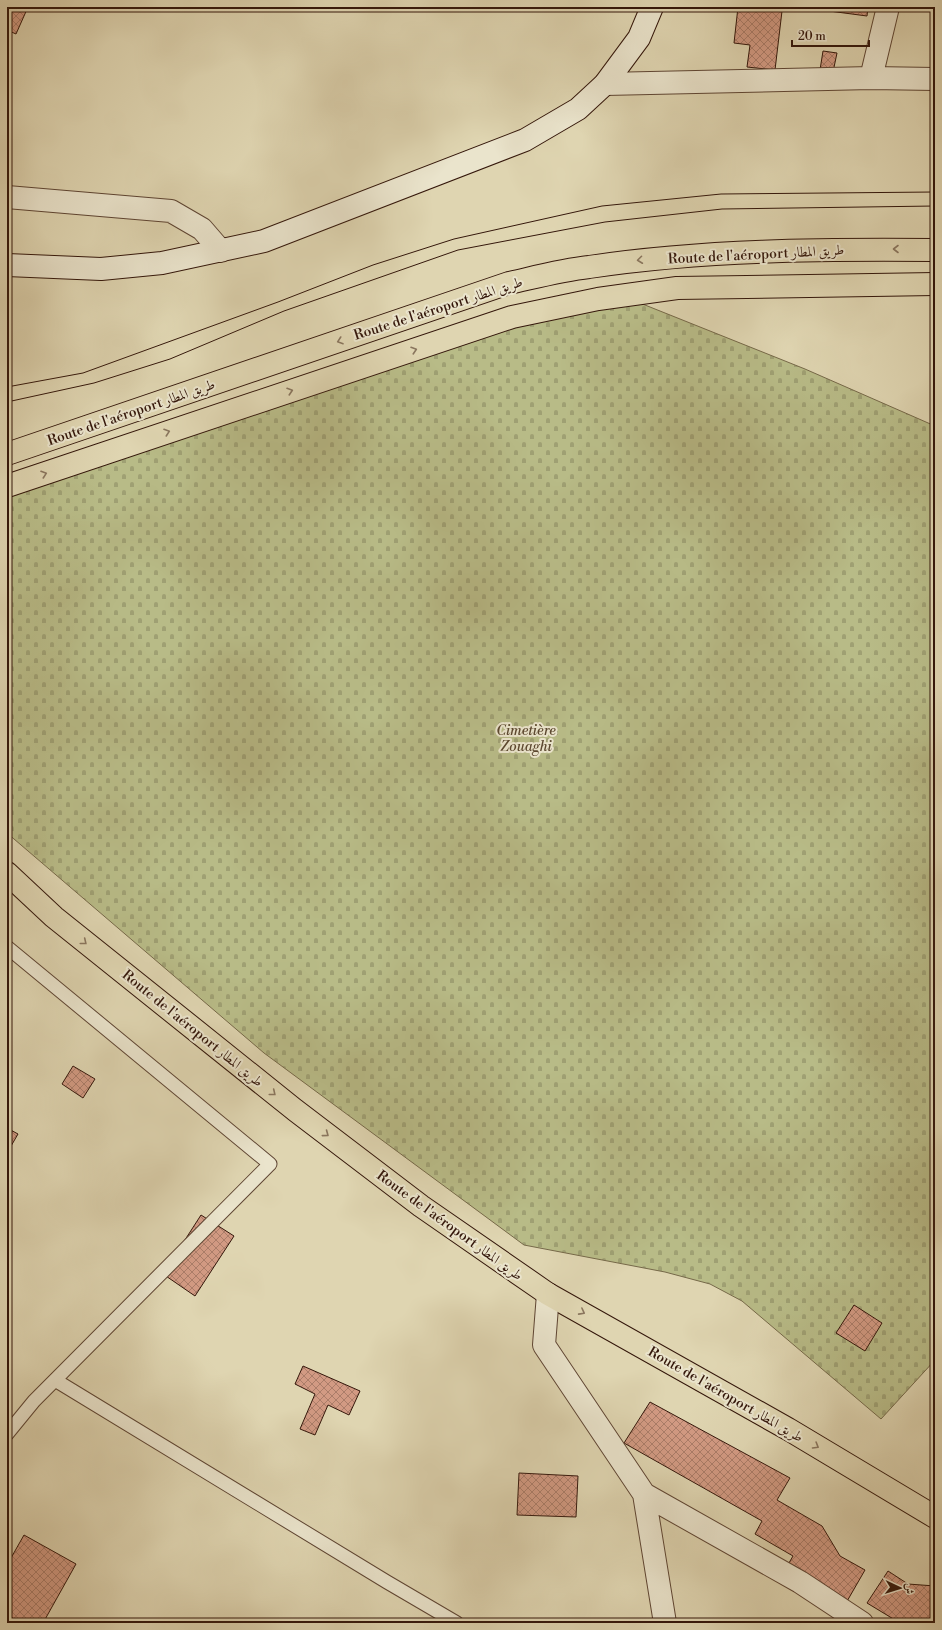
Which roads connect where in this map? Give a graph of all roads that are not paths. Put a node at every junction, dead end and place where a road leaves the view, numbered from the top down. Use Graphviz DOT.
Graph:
graph roads {
  1 [pos="652,7"];
  2 [pos="888,7"];
  3 [pos="871,78"];
  4 [pos="935,79"];
  5 [pos="605,84"];
  6 [pos="7,197"];
  7 [pos="935,250"];
  8 [pos="220,251"];
  9 [pos="7,265"];
  10 [pos="935,284"];
  11 [pos="94,425"];
  12 [pos="7,440"];
  13 [pos="7,454"];
  14 [pos="7,486"];
  15 [pos="7,873"];
  16 [pos="7,887"];
  17 [pos="54,917"];
  18 [pos="7,947"];
  19 [pos="548,1294"];
  20 [pos="55,1380"];
  21 [pos="7,1434"];
  22 [pos="644,1494"];
  23 [pos="935,1517"];
  24 [pos="456,1623"];
  25 [pos="665,1623"];
  26 [pos="862,1623"];
  1 -- 5 [label="street"];
  2 -- 3 [label="street"];
  3 -- 4 [label="street"];
  3 -- 5 [label="street"];
  5 -- 8 [label="street"];
  6 -- 8 [label="street"];
  7 -- 11 [label="highway, Route de l'aéroport طريق المطار, one-way"];
  8 -- 9 [label="street"];
  14 -- 10 [label="highway, one-way"];
  11 -- 12 [label="highway"];
  11 -- 13 [label="highway, Route de l'aéroport طريق المطار"];
  15 -- 17 [label="highway, Route de l'aéroport طريق المطار"];
  16 -- 17 [label="highway"];
  17 -- 19 [label="highway, Route de l'aéroport طريق المطار, one-way"];
  18 -- 20 [label="lane"];
  19 -- 22 [label="street"];
  19 -- 23 [label="highway, Route de l'aéroport طريق المطار, one-way"];
  20 -- 21 [label="lane"];
  20 -- 24 [label="lane"];
  22 -- 25 [label="street"];
  22 -- 26 [label="street"];
}
